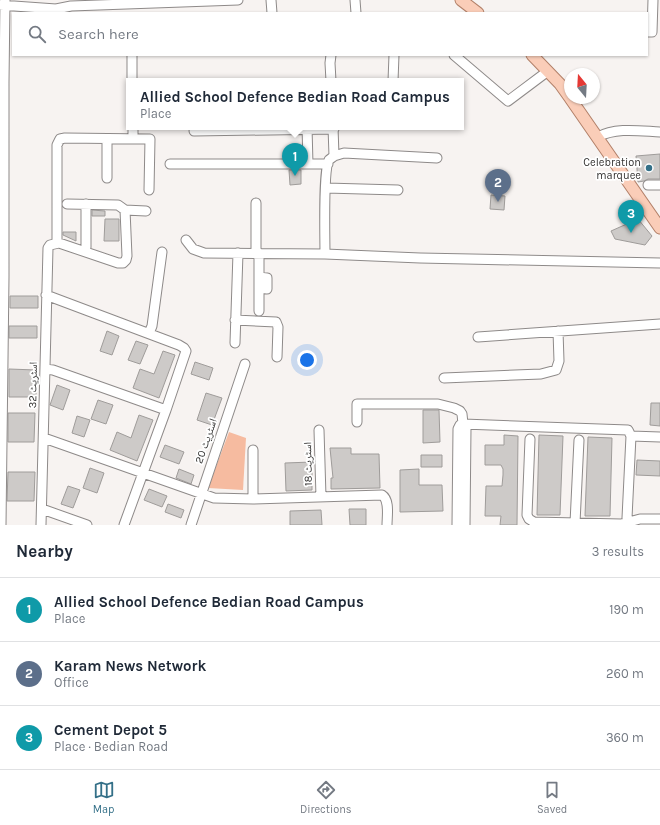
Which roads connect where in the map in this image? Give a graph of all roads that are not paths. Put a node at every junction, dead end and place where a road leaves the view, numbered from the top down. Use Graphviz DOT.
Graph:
graph roads {
  1 [pos="238,0"];
  2 [pos="271,0"];
  3 [pos="355,0"];
  4 [pos="461,0"];
  5 [pos="653,0"];
  6 [pos="4,3"];
  7 [pos="71,3"];
  8 [pos="130,8"];
  9 [pos="56,11"];
  10 [pos="272,12"];
  11 [pos="356,12"];
  12 [pos="477,12"];
  13 [pos="653,32"];
  14 [pos="132,56"];
  15 [pos="331,56"];
  16 [pos="394,56"];
  17 [pos="455,56"];
  18 [pos="533,56"];
  19 [pos="548,71"];
  20 [pos="132,78"];
  21 [pos="331,78"];
  22 [pos="393,78"];
  23 [pos="564,90"];
  24 [pos="574,104"];
  25 [pos="133,130"];
  26 [pos="232,130"];
  27 [pos="307,130"];
  28 [pos="334,130"];
  29 [pos="194,131"];
  30 [pos="660,132"];
  31 [pos="598,137"];
  32 [pos="133,138"];
  33 [pos="107,139"];
  34 [pos="334,156"];
  35 [pos="437,158"];
  36 [pos="170,164"];
  37 [pos="308,164"];
  38 [pos="328,164"];
  39 [pos="107,178"];
  40 [pos="648,185"];
  41 [pos="660,185"];
  42 [pos="326,188"];
  43 [pos="149,190"];
  44 [pos="398,190"];
  45 [pos="256,203"];
  46 [pos="68,204"];
  47 [pos="86,204"];
  48 [pos="125,210"];
  49 [pos="146,211"];
  50 [pos="660,228"];
  51 [pos="186,240"];
  52 [pos="53,244"];
  53 [pos="85,251"];
  54 [pos="162,252"];
  55 [pos="238,253"];
  56 [pos="257,253"];
  57 [pos="325,254"];
  58 [pos="660,263"];
  59 [pos="2,287"];
  60 [pos="46,295"];
  61 [pos="259,311"];
  62 [pos="235,320"];
  63 [pos="660,324"];
  64 [pos="558,331"];
  65 [pos="149,333"];
  66 [pos="478,337"];
  67 [pos="234,343"];
  68 [pos="277,357"];
  69 [pos="245,364"];
  70 [pos="45,369"];
  71 [pos="444,378"];
  72 [pos="1,394"];
  73 [pos="166,410"];
  74 [pos="357,422"];
  75 [pos="463,424"];
  76 [pos="319,430"];
  77 [pos="631,436"];
  78 [pos="660,437"];
  79 [pos="44,438"];
  80 [pos="530,439"];
  81 [pos="579,440"];
  82 [pos="253,450"];
  83 [pos="143,474"];
  84 [pos="201,494"];
  85 [pos="321,497"];
  86 [pos="253,499"];
  87 [pos="42,509"];
  88 [pos="660,519"];
  89 [pos="575,523"];
  90 [pos="630,524"];
  91 [pos="1,525"];
  92 [pos="41,525"];
  93 [pos="87,525"];
  94 [pos="124,525"];
  95 [pos="191,525"];
  96 [pos="387,525"];
  97 [pos="457,525"];
  98 [pos="465,525"];
  1 -- 8 [label="street"];
  2 -- 10 [label="street"];
  3 -- 11 [label="street"];
  4 -- 12 [label="main road"];
  5 -- 13 [label="street"];
  6 -- 9 [label="street"];
  6 -- 59 [label="street"];
  7 -- 8 [label="street"];
  7 -- 9 [label="street"];
  14 -- 20 [label="street"];
  15 -- 21 [label="street"];
  16 -- 22 [label="street"];
  17 -- 19 [label="street"];
  18 -- 19 [label="main road"];
  19 -- 23 [label="main road"];
  24 -- 31 [label="main road"];
  25 -- 32 [label="street"];
  26 -- 29 [label="street"];
  27 -- 37 [label="street"];
  28 -- 34 [label="street"];
  30 -- 31 [label="street"];
  31 -- 50 [label="main road"];
  32 -- 33 [label="street"];
  32 -- 43 [label="street"];
  33 -- 39 [label="street"];
  33 -- 52 [label="street, اسٹریٹ 32"];
  34 -- 35 [label="street"];
  34 -- 38 [label="street"];
  36 -- 37 [label="street"];
  37 -- 38 [label="street"];
  38 -- 42 [label="street"];
  40 -- 41 [label="street"];
  42 -- 44 [label="street"];
  42 -- 57 [label="street"];
  45 -- 56 [label="street"];
  46 -- 47 [label="street"];
  47 -- 48 [label="street"];
  47 -- 53 [label="street"];
  48 -- 49 [label="street"];
  48 -- 53 [label="street"];
  51 -- 55 [label="street"];
  52 -- 53 [label="street"];
  52 -- 60 [label="street, اسٹریٹ 32"];
  54 -- 65 [label="street"];
  55 -- 56 [label="street"];
  55 -- 62 [label="street"];
  56 -- 57 [label="street"];
  56 -- 61 [label="street"];
  57 -- 58 [label="street"];
  59 -- 72 [label="street"];
  60 -- 65 [label="street"];
  60 -- 70 [label="street, اسٹریٹ 32"];
  62 -- 67 [label="street"];
  62 -- 68 [label="street"];
  63 -- 64 [label="street"];
  64 -- 66 [label="street"];
  64 -- 71 [label="street"];
  65 -- 73 [label="street"];
  69 -- 84 [label="street, اسٹریٹ 20"];
  70 -- 73 [label="street"];
  70 -- 79 [label="street, اسٹریٹ 32"];
  72 -- 91 [label="street"];
  73 -- 83 [label="street"];
  74 -- 75 [label="street"];
  75 -- 77 [label="street"];
  75 -- 97 [label="street"];
  75 -- 98 [label="street"];
  76 -- 85 [label="street, اسٹریٹ 18"];
  77 -- 78 [label="street"];
  77 -- 90 [label="street"];
  79 -- 83 [label="street"];
  79 -- 87 [label="street, اسٹریٹ 32"];
  80 -- 89 [label="street"];
  81 -- 89 [label="street"];
  82 -- 86 [label="street"];
  83 -- 84 [label="street"];
  83 -- 94 [label="street"];
  84 -- 86 [label="street"];
  84 -- 95 [label="street, اسٹریٹ 20"];
  85 -- 86 [label="street"];
  85 -- 96 [label="street"];
  87 -- 92 [label="street, اسٹریٹ 32"];
  87 -- 93 [label="street"];
  88 -- 90 [label="street"];
  89 -- 90 [label="street"];
}
